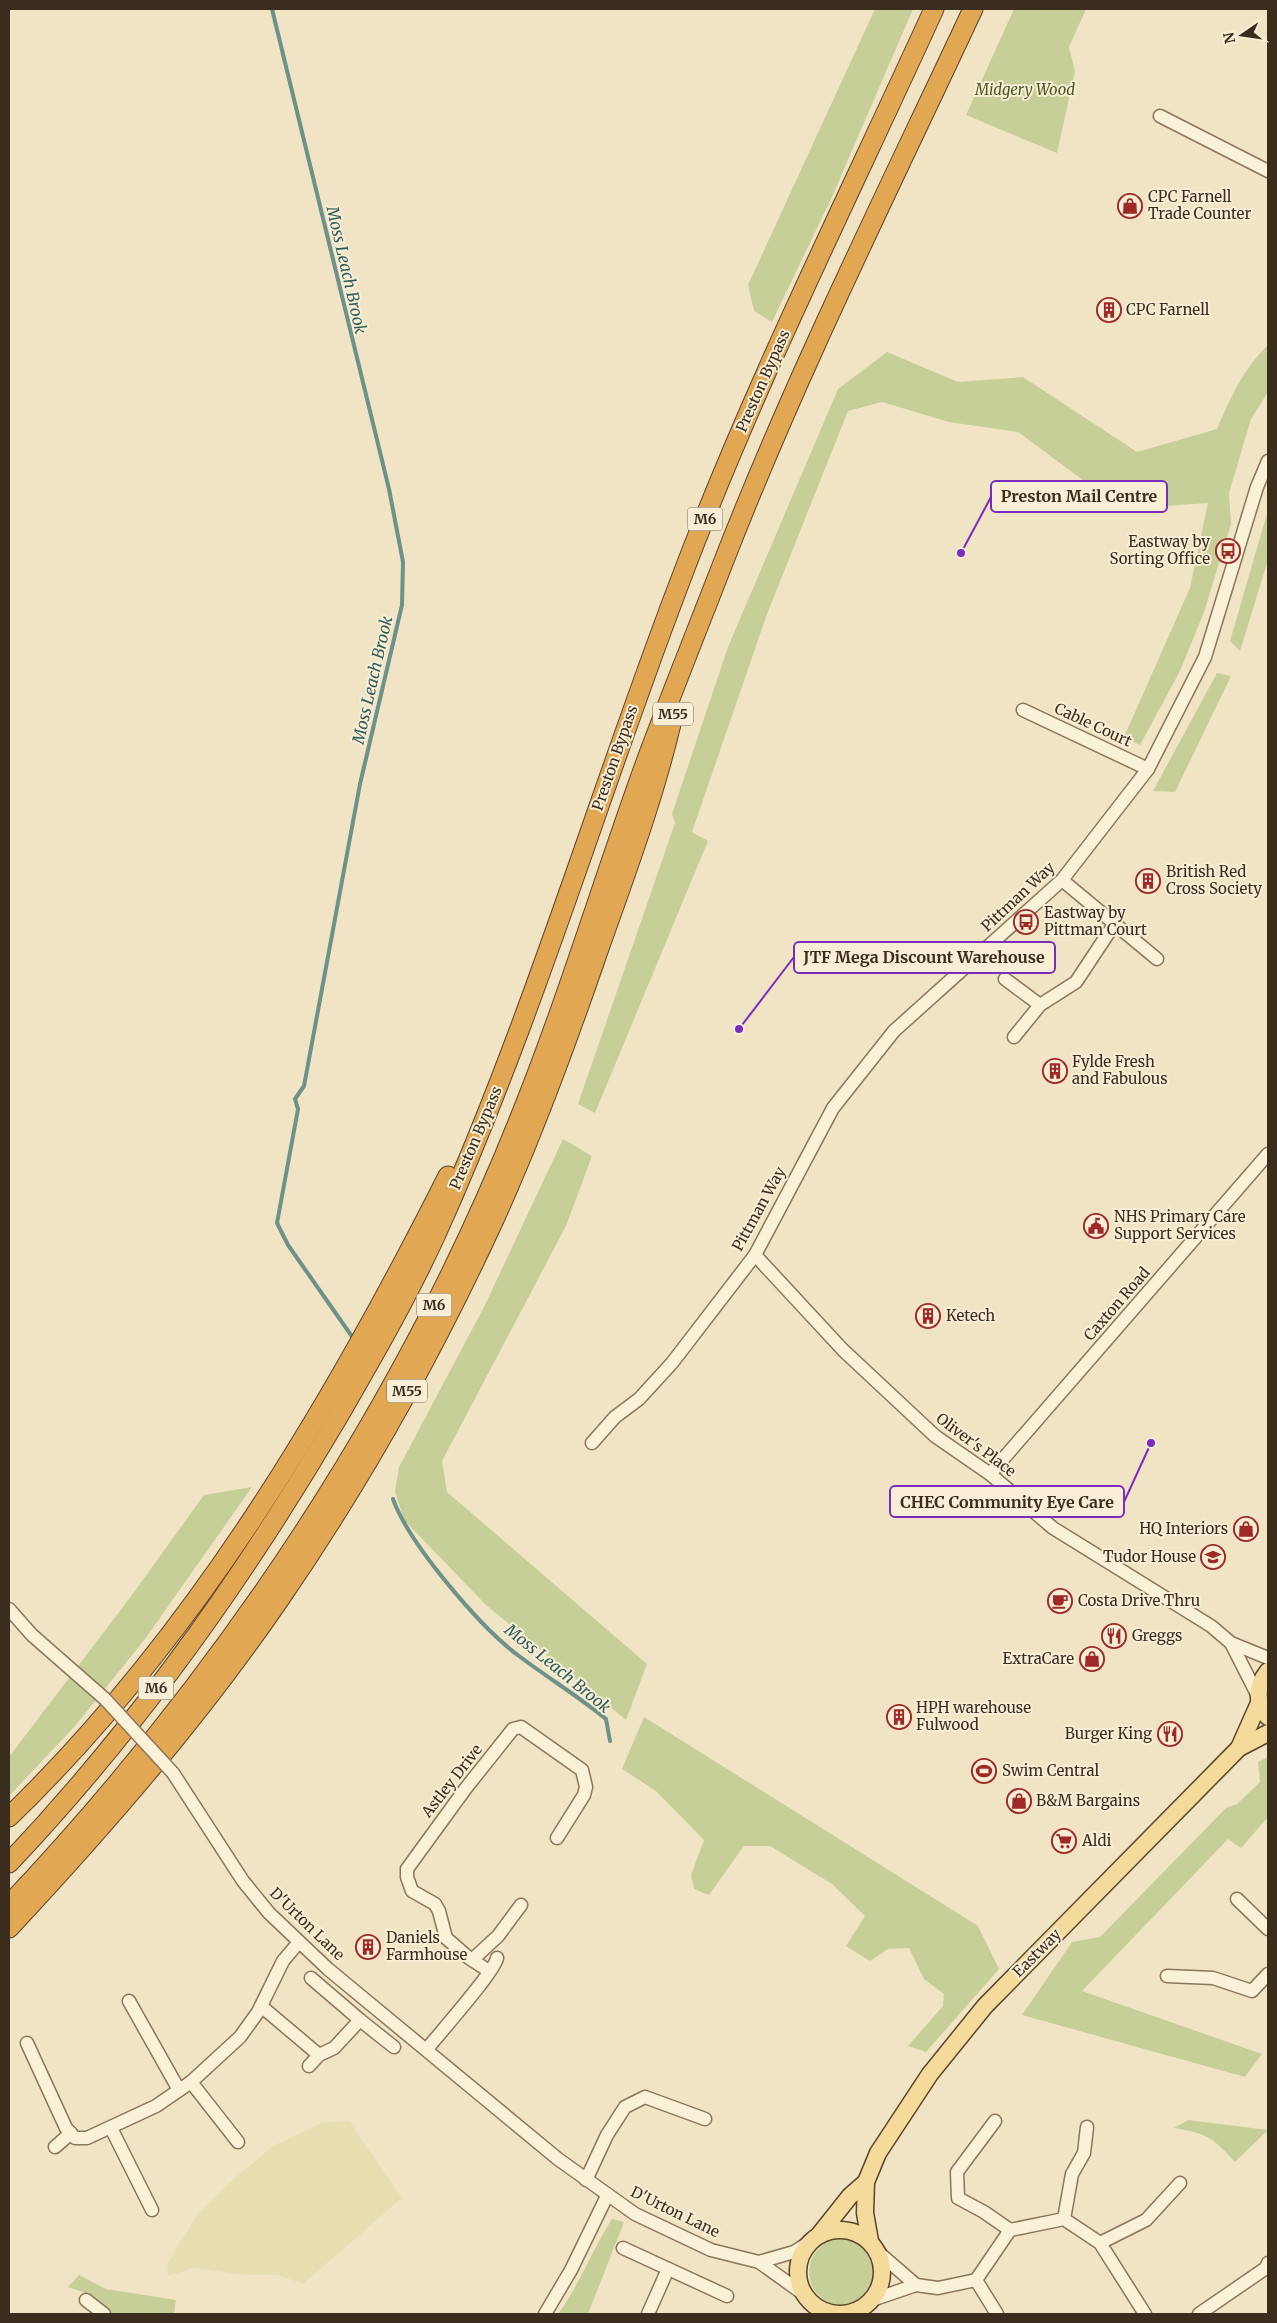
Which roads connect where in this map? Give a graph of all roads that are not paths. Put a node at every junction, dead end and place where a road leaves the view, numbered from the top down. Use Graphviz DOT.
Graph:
graph roads {
  1 [pos="934,9"];
  2 [pos="973,9"];
  3 [pos="1160,116"];
  4 [pos="1268,171"];
  5 [pos="1268,461"];
  6 [pos="686,658"];
  7 [pos="1023,710"];
  8 [pos="1148,769"];
  9 [pos="1062,880"];
  10 [pos="1115,923"];
  11 [pos="1157,959"];
  12 [pos="1005,979"];
  13 [pos="1040,1005"];
  14 [pos="1014,1037"];
  15 [pos="514,1045"];
  16 [pos="1268,1154"];
  17 [pos="755,1256"];
  18 [pos="592,1442"];
  19 [pos="990,1474"];
  20 [pos="287,1500"];
  21 [pos="9,1610"];
  22 [pos="1231,1643"];
  23 [pos="1268,1658"];
  24 [pos="1268,1671"];
  25 [pos="1262,1705"];
  26 [pos="1268,1733"];
  27 [pos="1238,1748"];
  28 [pos="9,1817"];
  29 [pos="9,1830"];
  30 [pos="557,1838"];
  31 [pos="9,1863"];
  32 [pos="1237,1899"];
  33 [pos="9,1905"];
  34 [pos="520,1905"];
  35 [pos="9,1928"];
  36 [pos="1268,1929"];
  37 [pos="299,1942"];
  38 [pos="497,1958"];
  39 [pos="472,1960"];
  40 [pos="489,1971"];
  41 [pos="1268,1974"];
  42 [pos="1167,1976"];
  43 [pos="311,1978"];
  44 [pos="129,2001"];
  45 [pos="261,2006"];
  46 [pos="360,2020"];
  47 [pos="26,2043"];
  48 [pos="394,2047"];
  49 [pos="427,2049"];
  50 [pos="319,2055"];
  51 [pos="309,2066"];
  52 [pos="38,2068"];
  53 [pos="26,2074"];
  54 [pos="190,2082"];
  55 [pos="179,2090"];
  56 [pos="705,2119"];
  57 [pos="995,2120"];
  58 [pos="1087,2126"];
  59 [pos="111,2128"];
  60 [pos="71,2133"];
  61 [pos="238,2142"];
  62 [pos="54,2147"];
  63 [pos="586,2180"];
  64 [pos="866,2182"];
  65 [pos="1180,2184"];
  66 [pos="607,2196"];
  67 [pos="152,2210"];
  68 [pos="1064,2219"];
  69 [pos="1010,2230"];
  70 [pos="815,2238"];
  71 [pos="1100,2243"];
  72 [pos="874,2247"];
  73 [pos="623,2248"];
  74 [pos="759,2262"];
  75 [pos="1268,2263"];
  76 [pos="668,2269"];
  77 [pos="976,2280"];
  78 [pos="916,2285"];
  79 [pos="805,2295"];
  80 [pos="727,2296"];
  81 [pos="86,2300"];
  82 [pos="867,2306"];
  83 [pos="821,2311"];
  84 [pos="104,2314"];
  85 [pos="545,2314"];
  86 [pos="648,2314"];
  87 [pos="997,2314"];
  88 [pos="1145,2314"];
  89 [pos="1199,2314"];
  1 -- 15 [label="highway, Preston Bypass / M6"];
  2 -- 6 [label="highway, M6"];
  3 -- 4 [label="street"];
  5 -- 8 [label="street, Pittman Way"];
  6 -- 33 [label="highway, M6"];
  6 -- 35 [label="highway, M55"];
  7 -- 8 [label="street, Cable Court"];
  8 -- 9 [label="street, Pittman Way"];
  9 -- 10 [label="street"];
  9 -- 17 [label="street, Pittman Way"];
  10 -- 11 [label="street"];
  10 -- 13 [label="street"];
  12 -- 13 [label="street"];
  13 -- 14 [label="street"];
  15 -- 20 [label="highway, Preston Bypass / M6"];
  15 -- 28 [label="highway"];
  16 -- 19 [label="street, Caxton Road"];
  17 -- 18 [label="street, Pittman Way"];
  17 -- 19 [label="street, Oliver's Place"];
  19 -- 22 [label="street, Oliver's Place"];
  20 -- 29 [label="highway"];
  20 -- 31 [label="highway, M6"];
  21 -- 37 [label="street, D'Urton Lane, bridge"];
  22 -- 23 [label="street, Oliver's Place"];
  22 -- 25 [label="street, Oliver's Place"];
  24 -- 25 [label="main road, Eastway"];
  25 -- 27 [label="main road, Eastway"];
  26 -- 27 [label="main road, Eastway"];
  27 -- 64 [label="main road, Eastway"];
  30 -- 39 [label="street, Astley Drive"];
  32 -- 36 [label="street"];
  34 -- 39 [label="street"];
  37 -- 45 [label="street"];
  37 -- 49 [label="street, D'Urton Lane"];
  38 -- 40 [label="street"];
  39 -- 40 [label="street, Astley Drive"];
  40 -- 49 [label="street"];
  41 -- 42 [label="street"];
  43 -- 46 [label="street"];
  44 -- 55 [label="street"];
  45 -- 50 [label="street"];
  45 -- 54 [label="street"];
  46 -- 48 [label="street"];
  46 -- 50 [label="street"];
  47 -- 52 [label="street"];
  49 -- 63 [label="street, D'Urton Lane"];
  50 -- 51 [label="street"];
  52 -- 53 [label="street"];
  52 -- 60 [label="street"];
  54 -- 55 [label="street"];
  54 -- 61 [label="street"];
  55 -- 59 [label="street"];
  56 -- 63 [label="street"];
  57 -- 69 [label="street"];
  58 -- 68 [label="street"];
  59 -- 60 [label="street"];
  59 -- 67 [label="street"];
  60 -- 62 [label="street"];
  63 -- 66 [label="street, D'Urton Lane"];
  64 -- 70 [label="main road, Eastway"];
  64 -- 72 [label="main road, Eastway"];
  65 -- 71 [label="street"];
  66 -- 74 [label="street, D'Urton Lane"];
  66 -- 85 [label="street, D'Urton Lane"];
  68 -- 69 [label="street"];
  68 -- 71 [label="street"];
  69 -- 77 [label="street"];
  70 -- 72 [label="main road"];
  70 -- 74 [label="street"];
  70 -- 79 [label="main road"];
  71 -- 88 [label="street"];
  72 -- 78 [label="street"];
  72 -- 82 [label="main road"];
  73 -- 76 [label="street"];
  74 -- 79 [label="street, D'Urton Lane"];
  75 -- 89 [label="street"];
  76 -- 80 [label="street"];
  76 -- 86 [label="street"];
  77 -- 78 [label="street"];
  77 -- 87 [label="street"];
  78 -- 82 [label="street"];
  79 -- 83 [label="main road"];
  81 -- 84 [label="street"];
  82 -- 83 [label="main road"];
}
